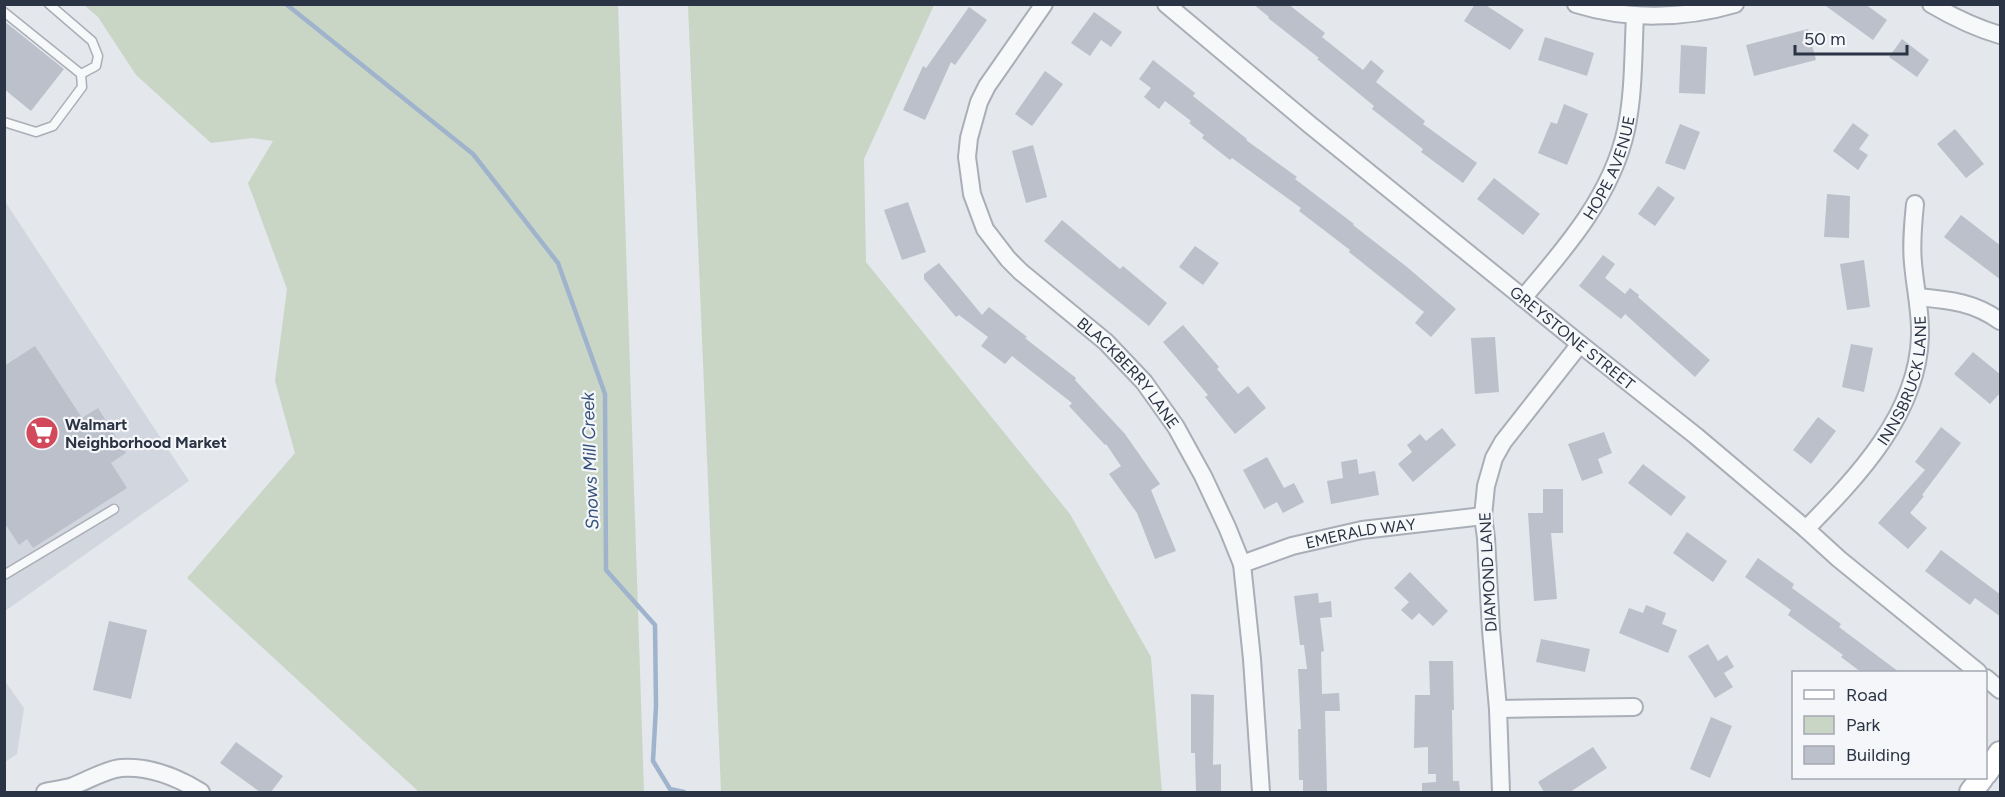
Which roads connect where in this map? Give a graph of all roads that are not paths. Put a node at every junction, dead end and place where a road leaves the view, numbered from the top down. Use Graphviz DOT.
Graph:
graph roads {
  1 [pos="49,4"];
  2 [pos="1044,4"];
  3 [pos="1166,4"];
  4 [pos="1576,4"];
  5 [pos="1735,4"];
  6 [pos="1931,4"];
  7 [pos="1635,10"];
  8 [pos="4,12"];
  9 [pos="2001,35"];
  10 [pos="81,74"];
  11 [pos="4,122"];
  12 [pos="1915,204"];
  13 [pos="1918,297"];
  14 [pos="1523,298"];
  15 [pos="2001,321"];
  16 [pos="1580,344"];
  17 [pos="114,508"];
  18 [pos="1483,516"];
  19 [pos="1806,529"];
  20 [pos="1242,564"];
  21 [pos="4,575"];
  22 [pos="1977,671"];
  23 [pos="1987,679"];
  24 [pos="2001,690"];
  25 [pos="1634,707"];
  26 [pos="1498,709"];
  27 [pos="1981,779"];
  28 [pos="45,792"];
  29 [pos="201,792"];
  30 [pos="1261,792"];
  31 [pos="1501,792"];
  32 [pos="1971,792"];
  1 -- 10 [label="lane"];
  2 -- 20 [label="street, BLACKBERRY LANE"];
  3 -- 14 [label="street, GREYSTONE STREET"];
  4 -- 7 [label="street"];
  5 -- 7 [label="street"];
  6 -- 9 [label="street"];
  7 -- 14 [label="street, HOPE AVENUE"];
  8 -- 10 [label="lane"];
  10 -- 11 [label="lane"];
  12 -- 13 [label="street, INNSBRUCK LANE"];
  13 -- 15 [label="street"];
  13 -- 19 [label="street, INNSBRUCK LANE"];
  14 -- 16 [label="street, GREYSTONE STREET"];
  16 -- 18 [label="street, DIAMOND LANE"];
  16 -- 19 [label="street, GREYSTONE STREET"];
  17 -- 21 [label="lane"];
  18 -- 20 [label="street, EMERALD WAY"];
  18 -- 26 [label="street, DIAMOND LANE"];
  19 -- 22 [label="street, GREYSTONE STREET"];
  20 -- 30 [label="street, BLACKBERRY LANE"];
  23 -- 24 [label="street"];
  25 -- 26 [label="street"];
  26 -- 31 [label="street, DIAMOND LANE"];
  27 -- 32 [label="main road"];
  28 -- 29 [label="street"];
}
